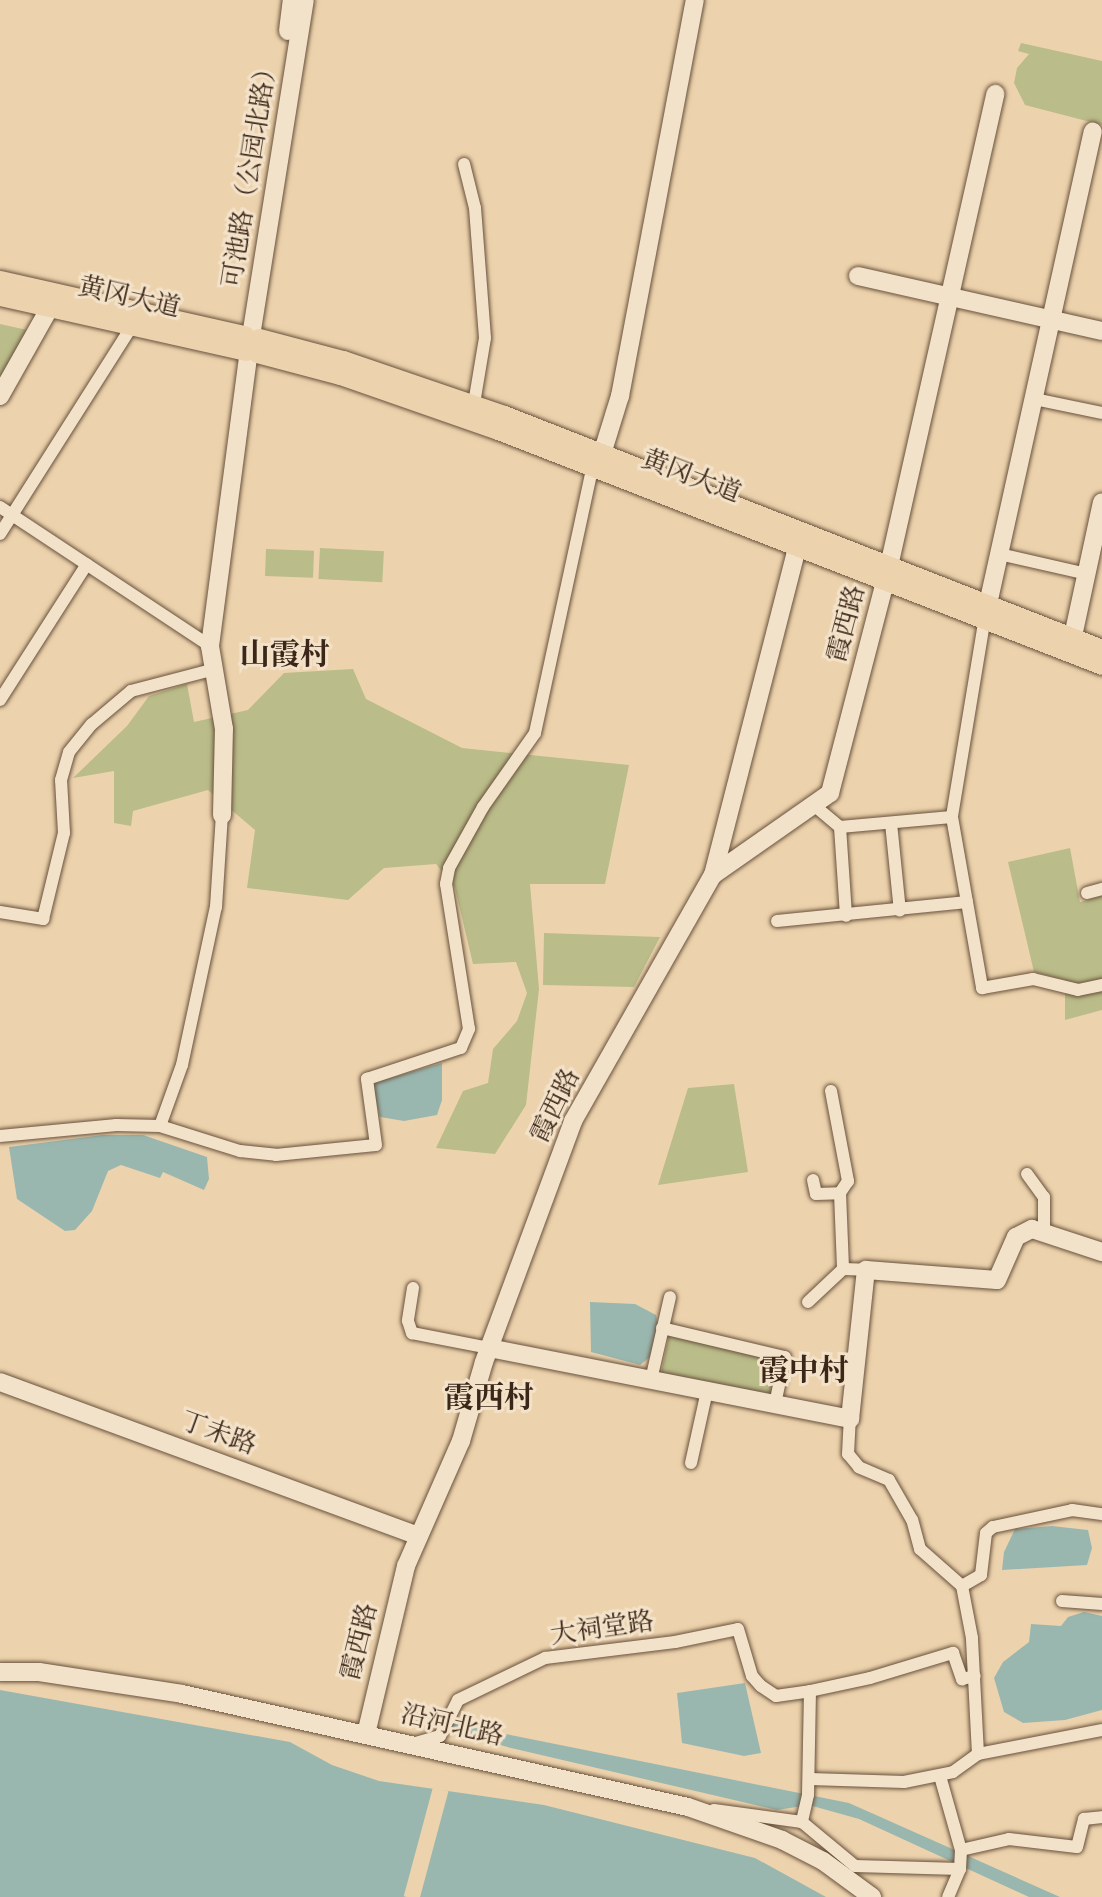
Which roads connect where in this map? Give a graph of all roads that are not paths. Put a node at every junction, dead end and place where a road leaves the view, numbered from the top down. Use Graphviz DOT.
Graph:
graph roads {
  1 [pos="292,0"];
  2 [pos="305,0"];
  3 [pos="695,0"];
  4 [pos="995,94"];
  5 [pos="1093,132"];
  6 [pos="464,164"];
  7 [pos="858,276"];
  8 [pos="0,280"];
  9 [pos="0,296"];
  10 [pos="950,296"];
  11 [pos="49,309"];
  12 [pos="1052,320"];
  13 [pos="132,326"];
  14 [pos="1102,331"];
  15 [pos="249,347"];
  16 [pos="0,396"];
  17 [pos="1035,399"];
  18 [pos="474,404"];
  19 [pos="1102,413"];
  20 [pos="602,454"];
  21 [pos="592,470"];
  22 [pos="1102,502"];
  23 [pos="0,507"];
  24 [pos="12,515"];
  25 [pos="0,534"];
  26 [pos="797,548"];
  27 [pos="999,554"];
  28 [pos="87,564"];
  29 [pos="1087,574"];
  30 [pos="988,604"];
  31 [pos="984,623"];
  32 [pos="210,646"];
  33 [pos="1102,649"];
  34 [pos="1069,653"];
  35 [pos="1102,665"];
  36 [pos="212,670"];
  37 [pos="0,700"];
  38 [pos="816,807"];
  39 [pos="222,815"];
  40 [pos="952,817"];
  41 [pos="891,823"];
  42 [pos="840,827"];
  43 [pos="713,875"];
  44 [pos="1102,889"];
  45 [pos="1087,893"];
  46 [pos="967,902"];
  47 [pos="900,911"];
  48 [pos="0,912"];
  49 [pos="846,916"];
  50 [pos="777,921"];
  51 [pos="1102,985"];
  52 [pos="831,1091"];
  53 [pos="160,1126"];
  54 [pos="0,1136"];
  55 [pos="1027,1174"];
  56 [pos="813,1180"];
  57 [pos="840,1193"];
  58 [pos="1044,1233"];
  59 [pos="1102,1252"];
  60 [pos="843,1269"];
  61 [pos="866,1270"];
  62 [pos="412,1288"];
  63 [pos="670,1297"];
  64 [pos="808,1302"];
  65 [pos="662,1328"];
  66 [pos="489,1348"];
  67 [pos="651,1380"];
  68 [pos="0,1382"];
  69 [pos="707,1391"];
  70 [pos="775,1404"];
  71 [pos="850,1419"];
  72 [pos="691,1463"];
  73 [pos="1102,1514"];
  74 [pos="419,1536"];
  75 [pos="962,1586"];
  76 [pos="1062,1601"];
  77 [pos="1102,1604"];
  78 [pos="0,1672"];
  79 [pos="975,1676"];
  80 [pos="810,1691"];
  81 [pos="1102,1730"];
  82 [pos="366,1734"];
  83 [pos="411,1744"];
  84 [pos="978,1754"];
  85 [pos="940,1776"];
  86 [pos="810,1780"];
  87 [pos="688,1807"];
  88 [pos="1102,1817"];
  89 [pos="802,1822"];
  90 [pos="960,1860"];
  91 [pos="872,1897"];
  92 [pos="948,1897"];
  1 -- 15 [label="street, 可池路（公园北路）"];
  2 -- 15 [label="street, 可池路（公园北路）"];
  3 -- 20 [label="street"];
  4 -- 10 [label="street, 霞西路"];
  5 -- 12 [label="street"];
  6 -- 18 [label="street"];
  7 -- 10 [label="street"];
  8 -- 15 [label="main road, 黄冈大道"];
  9 -- 15 [label="main road, 黄冈大道"];
  10 -- 12 [label="street"];
  10 -- 38 [label="street, 霞西路"];
  11 -- 16 [label="street"];
  12 -- 14 [label="street"];
  12 -- 17 [label="street"];
  13 -- 24 [label="street"];
  15 -- 32 [label="street"];
  15 -- 33 [label="main road, 黄冈大道"];
  15 -- 35 [label="main road, 黄冈大道"];
  17 -- 19 [label="street"];
  17 -- 27 [label="street"];
  21 -- 53 [label="street"];
  22 -- 29 [label="street"];
  23 -- 24 [label="street"];
  24 -- 25 [label="street"];
  24 -- 28 [label="street"];
  26 -- 43 [label="street"];
  27 -- 29 [label="street"];
  27 -- 30 [label="street"];
  28 -- 32 [label="street"];
  28 -- 37 [label="street"];
  29 -- 34 [label="street"];
  31 -- 40 [label="street"];
  32 -- 36 [label="street"];
  36 -- 39 [label="street"];
  36 -- 48 [label="street"];
  38 -- 42 [label="street"];
  38 -- 43 [label="street, 霞西路"];
  39 -- 53 [label="street"];
  40 -- 41 [label="street"];
  40 -- 46 [label="street"];
  41 -- 42 [label="street"];
  41 -- 47 [label="street"];
  42 -- 49 [label="street"];
  43 -- 66 [label="street, 霞西路"];
  44 -- 45 [label="street"];
  46 -- 47 [label="street"];
  46 -- 51 [label="street"];
  47 -- 49 [label="street"];
  49 -- 50 [label="street"];
  52 -- 57 [label="street"];
  53 -- 54 [label="street"];
  55 -- 58 [label="street"];
  56 -- 57 [label="street"];
  57 -- 60 [label="street"];
  58 -- 59 [label="street"];
  58 -- 61 [label="street"];
  60 -- 61 [label="street"];
  60 -- 64 [label="street"];
  61 -- 71 [label="street"];
  62 -- 66 [label="street"];
  63 -- 65 [label="street"];
  65 -- 67 [label="street"];
  65 -- 70 [label="street"];
  66 -- 67 [label="street"];
  66 -- 74 [label="street, 霞西路"];
  67 -- 69 [label="street"];
  68 -- 74 [label="street, 丁未路"];
  69 -- 70 [label="street"];
  69 -- 72 [label="street"];
  70 -- 71 [label="street"];
  71 -- 75 [label="street"];
  73 -- 75 [label="street"];
  74 -- 82 [label="street, 霞西路"];
  75 -- 79 [label="street"];
  76 -- 77 [label="street"];
  78 -- 82 [label="street, 沿河北路"];
  79 -- 80 [label="street"];
  79 -- 84 [label="street"];
  80 -- 83 [label="street, 大祠堂路"];
  80 -- 86 [label="street"];
  81 -- 84 [label="street"];
  82 -- 83 [label="street, 沿河北路"];
  83 -- 87 [label="street, 沿河北路"];
  84 -- 85 [label="street"];
  85 -- 86 [label="street"];
  85 -- 90 [label="street"];
  86 -- 89 [label="street"];
  87 -- 89 [label="street"];
  87 -- 91 [label="street, 沿河北路"];
  88 -- 90 [label="street"];
  89 -- 90 [label="street"];
  90 -- 92 [label="street"];
}
